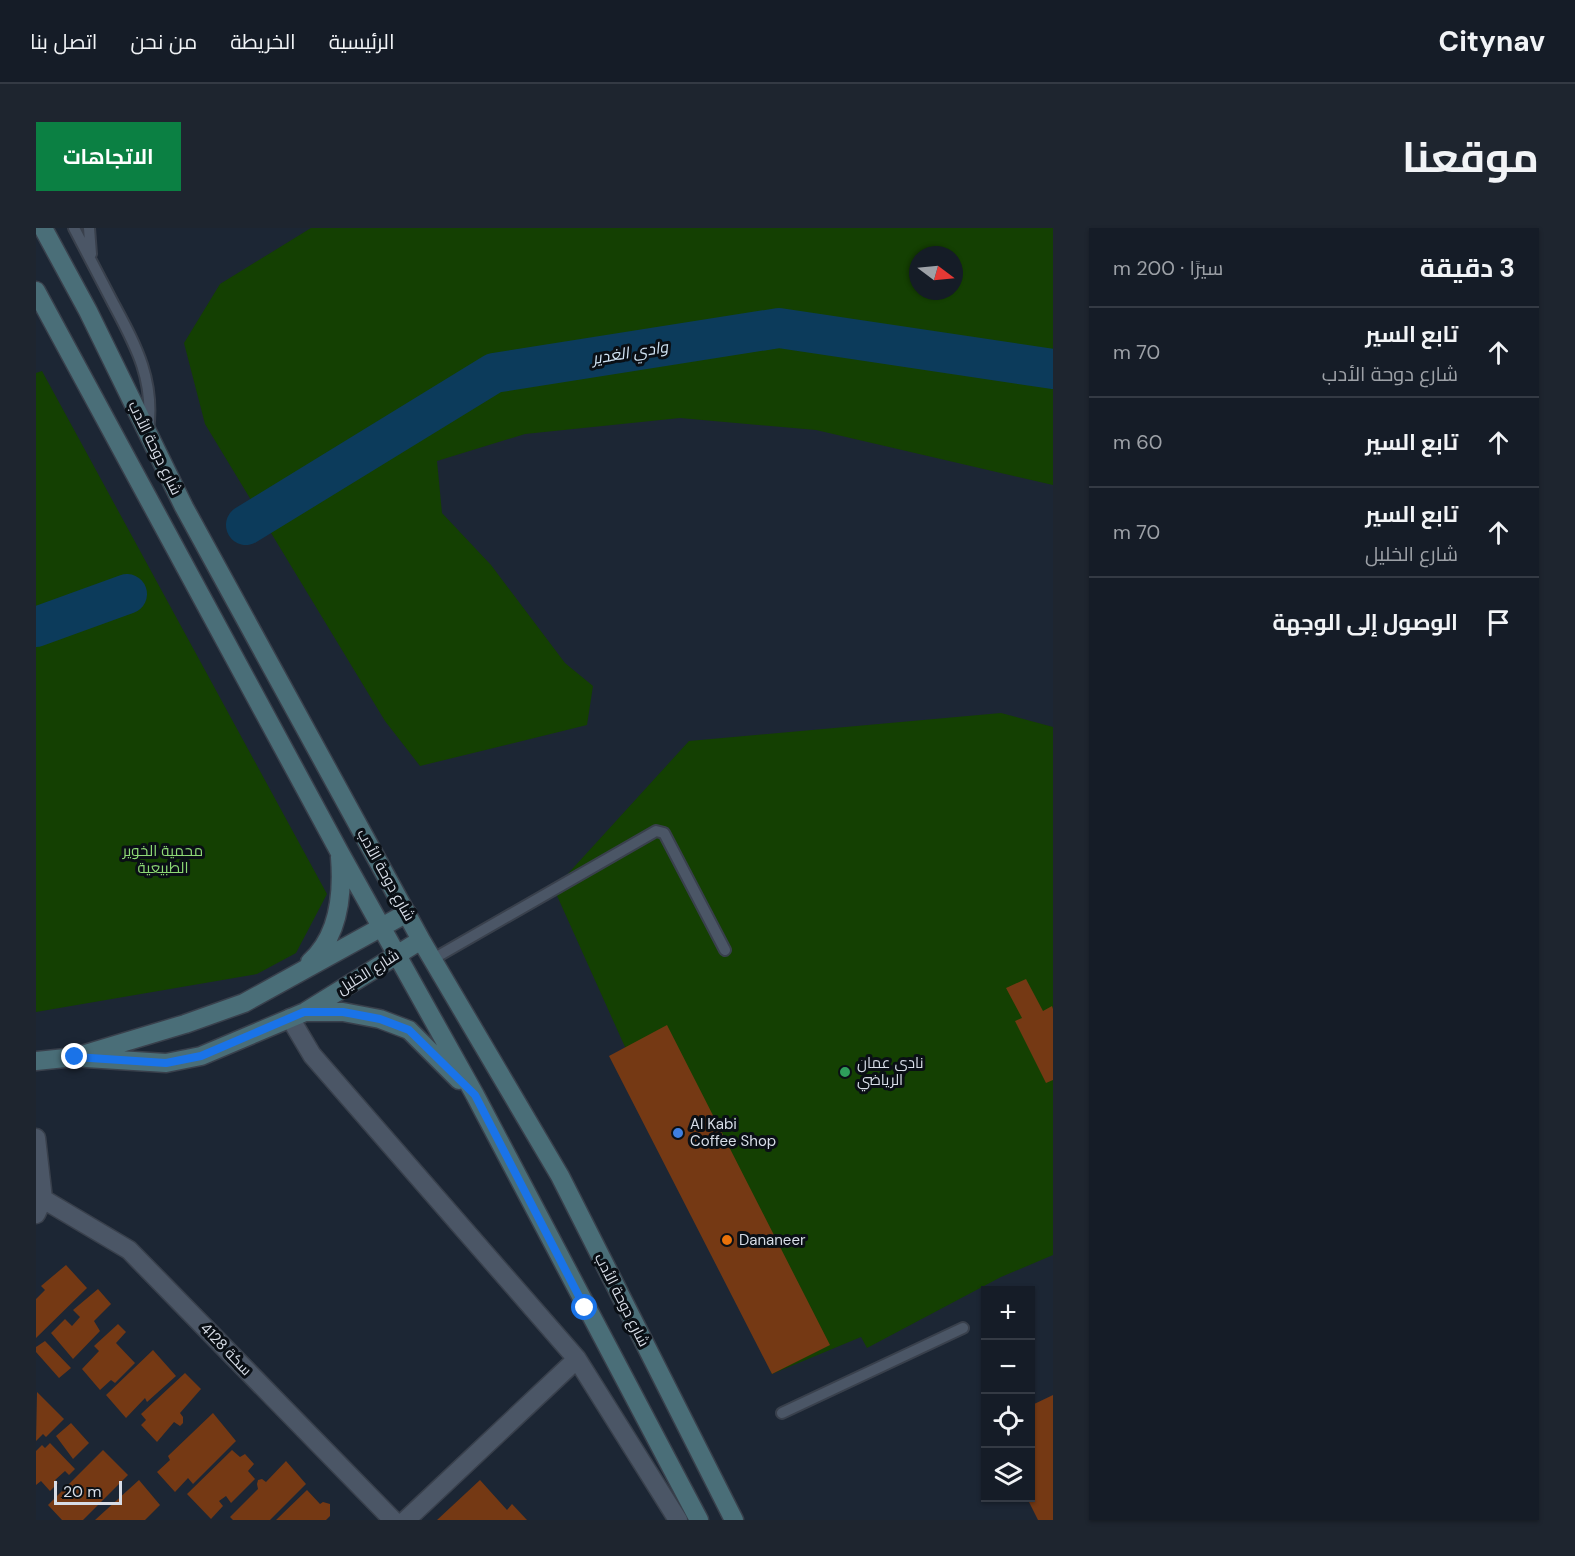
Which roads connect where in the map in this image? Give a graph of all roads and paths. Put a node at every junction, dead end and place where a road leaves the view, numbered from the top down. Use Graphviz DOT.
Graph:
graph roads {
  1 [pos="43,228"];
  2 [pos="74,228"];
  3 [pos="89,228"];
  4 [pos="93,263"];
  5 [pos="36,291"];
  6 [pos="148,434"];
  7 [pos="340,853"];
  8 [pos="407,914"];
  9 [pos="382,927"];
  10 [pos="421,940"];
  11 [pos="725,950"];
  12 [pos="397,953"];
  13 [pos="433,959"];
  14 [pos="294,977"];
  15 [pos="297,1015"];
  16 [pos="75,1057"];
  17 [pos="36,1061"];
  18 [pos="475,1095"];
  19 [pos="36,1138"];
  20 [pos="40,1206"];
  21 [pos="963,1328"];
  22 [pos="577,1359"];
  23 [pos="782,1413"];
  24 [pos="393,1520"];
  25 [pos="406,1520"];
  26 [pos="678,1520"];
  27 [pos="699,1520"];
  28 [pos="734,1520"];
  1 -- 6 [label="main road, شارع دوحة الأدب"];
  2 -- 4 [label="lane"];
  3 -- 4 [label="lane"];
  4 -- 6 [label="lane"];
  5 -- 7 [label="main road, شارع دوحة الأدب"];
  6 -- 8 [label="main road, شارع دوحة الأدب"];
  7 -- 9 [label="main road, شارع دوحة الأدب"];
  7 -- 14 [label="main road"];
  8 -- 9 [label="main road, شارع الخليل"];
  8 -- 10 [label="main road, شارع دوحة الأدب"];
  9 -- 12 [label="main road, شارع دوحة الأدب"];
  9 -- 14 [label="main road, شارع الخليل"];
  10 -- 12 [label="main road, شارع الخليل"];
  10 -- 13 [label="main road, شارع دوحة الأدب"];
  11 -- 13 [label="lane"];
  12 -- 15 [label="main road, شارع الخليل"];
  12 -- 18 [label="main road, شارع دوحة الأدب"];
  13 -- 28 [label="main road, شارع دوحة الأدب"];
  14 -- 16 [label="main road, شارع الخليل"];
  15 -- 16 [label="main road, شارع الخليل"];
  15 -- 18 [label="main road"];
  15 -- 22 [label="street"];
  16 -- 17 [label="main road, شارع الخليل"];
  18 -- 27 [label="main road, شارع دوحة الأدب"];
  19 -- 20 [label="street"];
  20 -- 24 [label="street, سكة 4128"];
  21 -- 23 [label="lane"];
  22 -- 25 [label="street"];
  22 -- 26 [label="street"];
}
